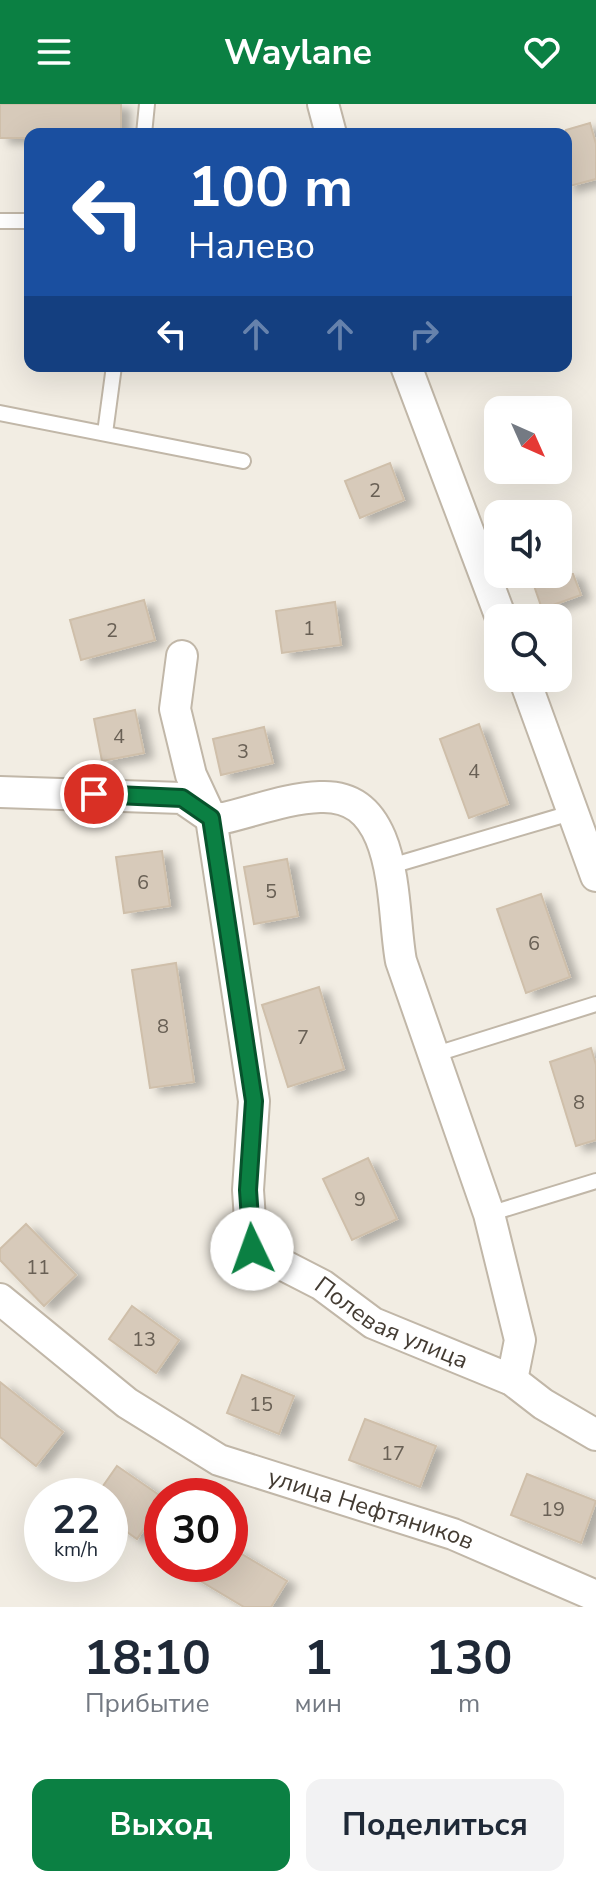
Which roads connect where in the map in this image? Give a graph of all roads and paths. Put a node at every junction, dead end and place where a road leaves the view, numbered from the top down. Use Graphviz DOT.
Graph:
graph roads {
  1 [pos="147,104"];
  2 [pos="323,104"];
  3 [pos="145,128"];
  4 [pos="329,128"];
  5 [pos="0,221"];
  6 [pos="24,221"];
  7 [pos="113,372"];
  8 [pos="408,372"];
  9 [pos="0,413"];
  10 [pos="105,433"];
  11 [pos="243,461"];
  12 [pos="496,604"];
  13 [pos="182,656"];
  14 [pos="529,692"];
  15 [pos="0,792"];
  16 [pos="574,812"];
  17 [pos="211,818"];
  18 [pos="391,866"];
  19 [pos="596,876"];
  20 [pos="596,1004"];
  21 [pos="433,1055"];
  22 [pos="596,1181"];
  23 [pos="489,1214"];
  24 [pos="0,1299"];
  25 [pos="512,1380"];
  26 [pos="596,1435"];
  27 [pos="596,1596"];
  1 -- 3 [label="lane"];
  2 -- 4 [label="street"];
  5 -- 6 [label="lane"];
  7 -- 10 [label="lane"];
  8 -- 12 [label="street"];
  9 -- 10 [label="lane"];
  10 -- 11 [label="lane"];
  13 -- 17 [label="street, Полевая улица"];
  14 -- 16 [label="street"];
  15 -- 17 [label="street"];
  16 -- 18 [label="lane"];
  16 -- 19 [label="street"];
  17 -- 18 [label="street"];
  17 -- 25 [label="street, Полевая улица"];
  18 -- 21 [label="street"];
  20 -- 21 [label="lane"];
  21 -- 23 [label="street"];
  22 -- 23 [label="lane"];
  23 -- 25 [label="street"];
  24 -- 27 [label="street, улица Нефтяников"];
  25 -- 26 [label="street, Полевая улица"];
}
